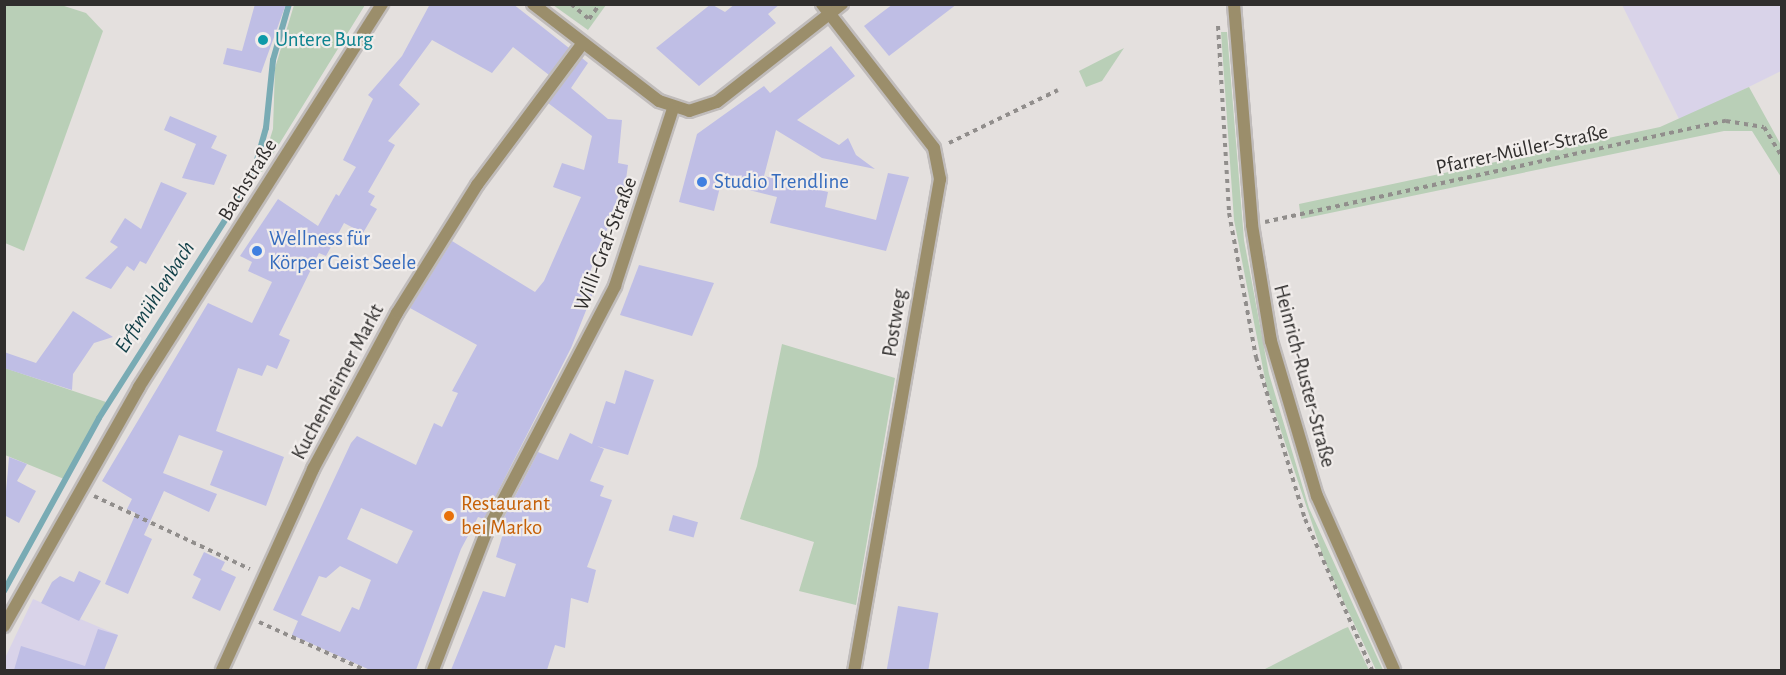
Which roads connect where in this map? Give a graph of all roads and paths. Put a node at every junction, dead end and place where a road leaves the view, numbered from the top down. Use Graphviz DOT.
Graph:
graph roads {
  1 [pos="382,4"];
  2 [pos="533,4"];
  3 [pos="600,4"];
  4 [pos="842,4"];
  5 [pos="1234,4"];
  6 [pos="573,5"];
  7 [pos="825,9"];
  8 [pos="584,43"];
  9 [pos="1058,90"];
  10 [pos="673,109"];
  11 [pos="934,148"];
  12 [pos="1782,157"];
  13 [pos="1252,225"];
  14 [pos="80,490"];
  15 [pos="265,576"];
  16 [pos="247,615"];
  17 [pos="4,626"];
  18 [pos="222,670"];
  19 [pos="365,670"];
  20 [pos="433,670"];
  21 [pos="854,670"];
  22 [pos="1394,670"];
  1 -- 14 [label="street, Bachstraße"];
  2 -- 8 [label="street"];
  3 -- 6 [label="path"];
  4 -- 7 [label="street"];
  5 -- 13 [label="street, Heinrich-Ruster-Straße"];
  7 -- 10 [label="street"];
  7 -- 11 [label="street, Postweg"];
  8 -- 10 [label="street"];
  8 -- 15 [label="street, Kuchenheimer Markt"];
  9 -- 11 [label="path"];
  10 -- 20 [label="street, Willi-Graf-Straße"];
  11 -- 21 [label="street, Postweg"];
  12 -- 13 [label="path, Pfarrer-Müller-Straße"];
  13 -- 22 [label="street, Heinrich-Ruster-Straße"];
  14 -- 15 [label="path"];
  14 -- 17 [label="street, Bachstraße"];
  15 -- 16 [label="street, Kuchenheimer Markt"];
  16 -- 18 [label="street, Kuchenheimer Markt"];
  16 -- 19 [label="path"];
}
